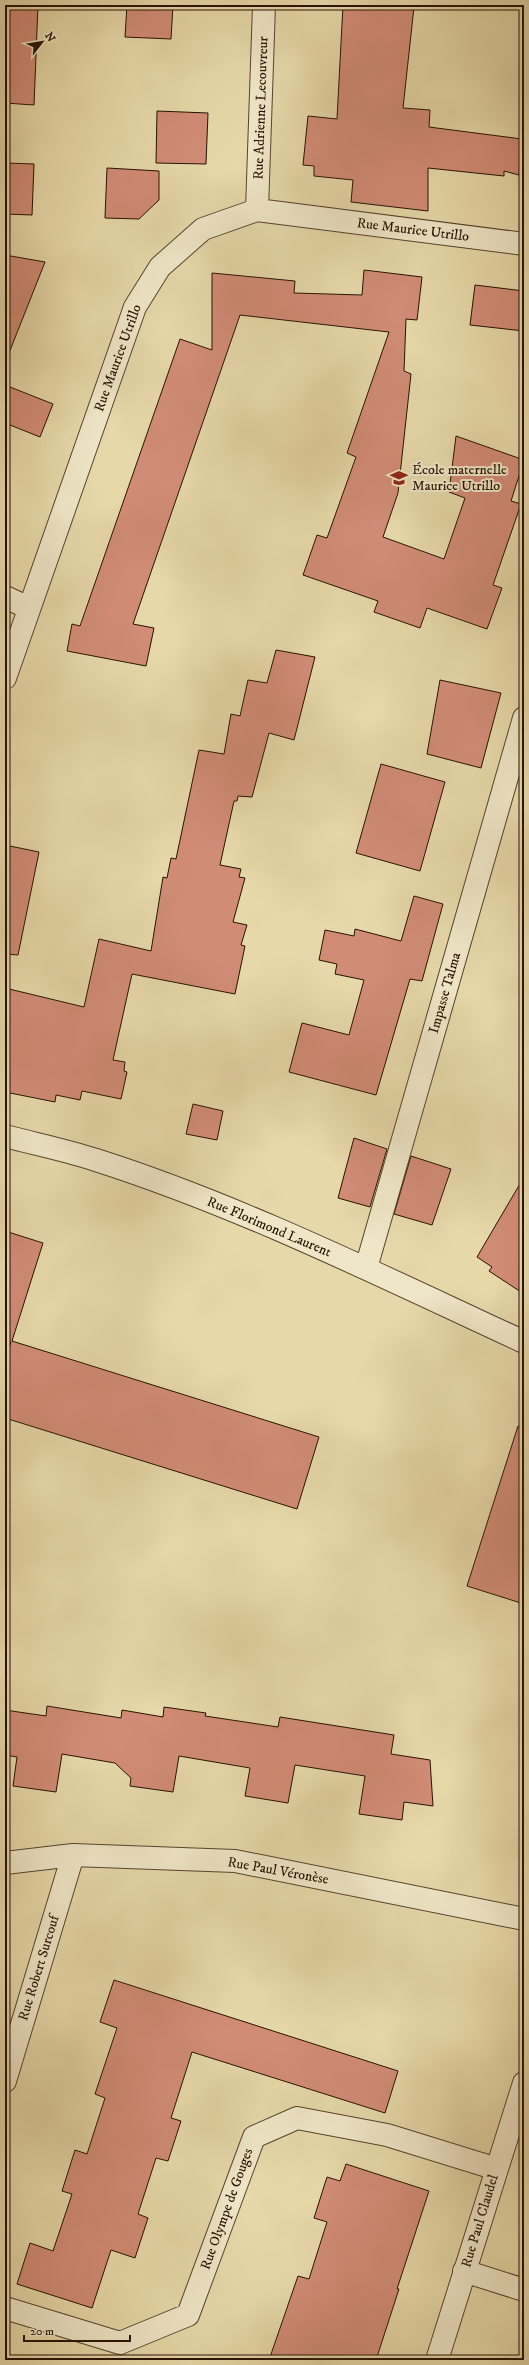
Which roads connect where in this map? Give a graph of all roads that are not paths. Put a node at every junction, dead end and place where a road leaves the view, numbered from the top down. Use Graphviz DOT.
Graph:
graph roads {
  1 [pos="264,5"];
  2 [pos="257,210"];
  3 [pos="524,244"];
  4 [pos="5,597"];
  5 [pos="29,608"];
  6 [pos="5,678"];
  7 [pos="524,718"];
  8 [pos="5,1136"];
  9 [pos="366,1268"];
  10 [pos="524,1342"];
  11 [pos="73,1855"];
  12 [pos="5,1863"];
  13 [pos="524,1919"];
  14 [pos="5,2081"];
  15 [pos="524,2083"];
  16 [pos="496,2169"];
  17 [pos="464,2271"];
  18 [pos="524,2290"];
  19 [pos="5,2308"];
  20 [pos="437,2360"];
  1 -- 2 [label="street, Rue Adrienne Lecouvreur"];
  2 -- 3 [label="street, Rue Maurice Utrillo"];
  2 -- 5 [label="street, Rue Maurice Utrillo"];
  4 -- 5 [label="street"];
  5 -- 6 [label="street, Rue Maurice Utrillo"];
  7 -- 9 [label="street, Impasse Talma"];
  8 -- 9 [label="street, Rue Florimond Laurent"];
  9 -- 10 [label="street, Rue Florimond Laurent"];
  11 -- 12 [label="street, Rue Paul Véronèse"];
  11 -- 13 [label="street, Rue Paul Véronèse"];
  11 -- 14 [label="street, Rue Robert Surcouf"];
  15 -- 16 [label="street, Rue Paul Claudel"];
  16 -- 17 [label="street, Rue Paul Claudel"];
  16 -- 19 [label="street, Rue Olympe de Gouges"];
  17 -- 18 [label="street"];
  17 -- 20 [label="street, Rue Paul Claudel"];
}
